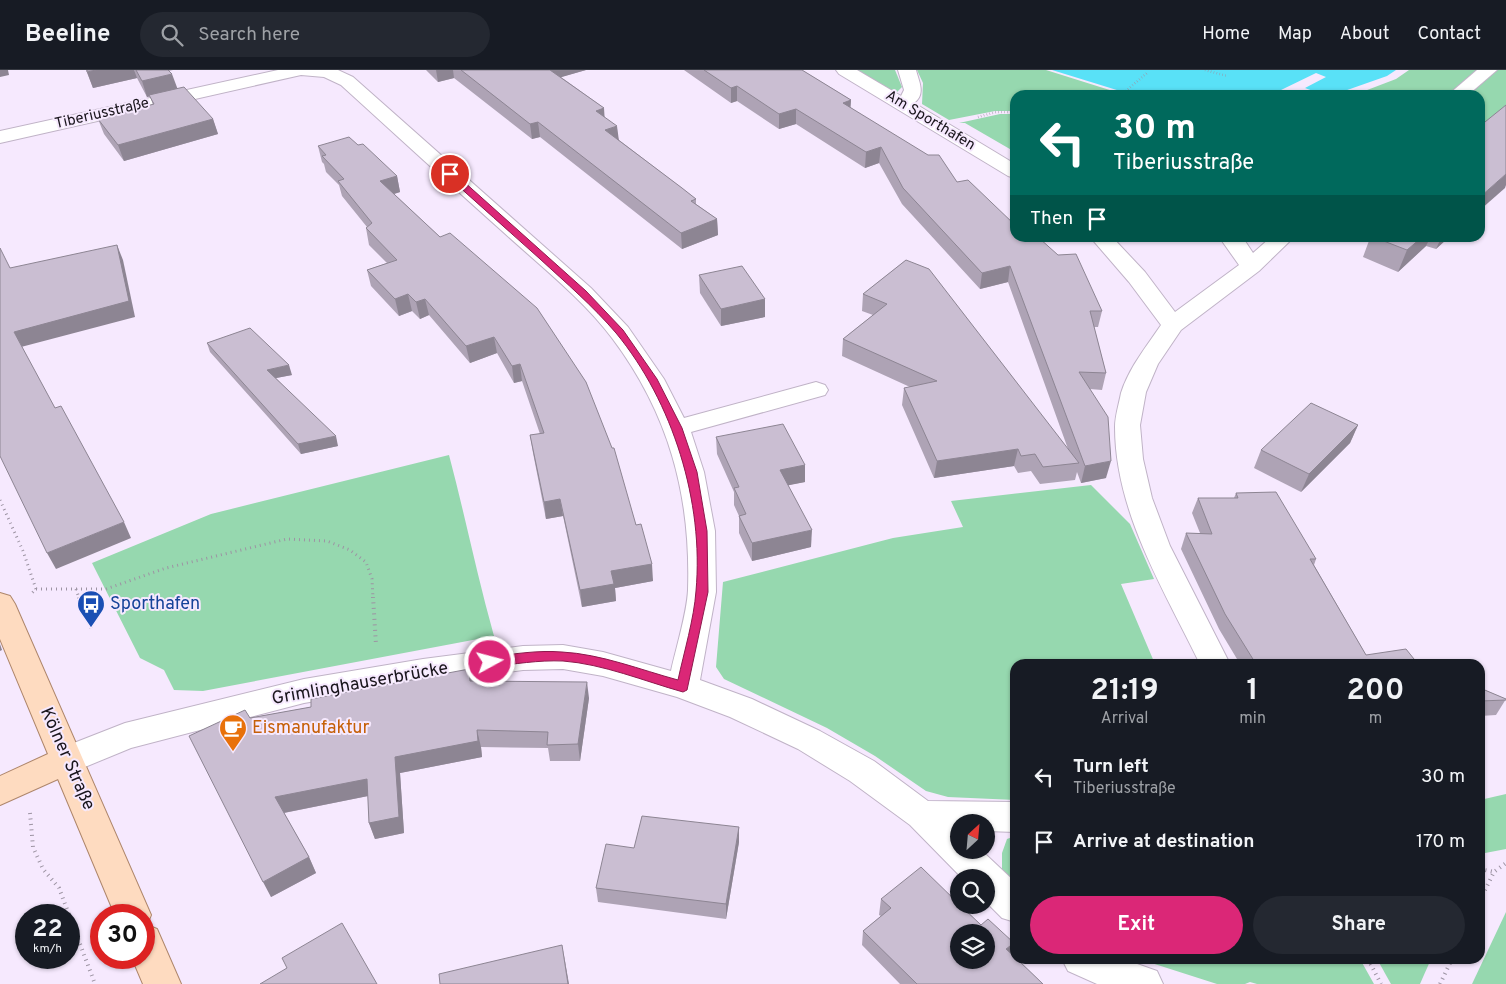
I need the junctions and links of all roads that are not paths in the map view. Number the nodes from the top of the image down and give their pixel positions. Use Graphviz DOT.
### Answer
graph roads {
  1 [pos="316,70"];
  2 [pos="845,70"];
  3 [pos="907,70"];
  4 [pos="1488,70"];
  5 [pos="1463,90"];
  6 [pos="901,104"];
  7 [pos="0,137"];
  8 [pos="1010,169"];
  9 [pos="1106,242"];
  10 [pos="1234,242"];
  11 [pos="1278,242"];
  12 [pos="1251,266"];
  13 [pos="1174,325"];
  14 [pos="816,390"];
  15 [pos="677,428"];
  16 [pos="4,612"];
  17 [pos="1212,659"];
  18 [pos="683,687"];
  19 [pos="68,760"];
  20 [pos="13,785"];
  21 [pos="922,815"];
  22 [pos="1010,817"];
  23 [pos="977,869"];
  24 [pos="995,887"];
  25 [pos="1010,901"];
  26 [pos="128,904"];
  27 [pos="1092,964"];
  28 [pos="155,967"];
  29 [pos="1133,982"];
  30 [pos="162,984"];
  1 -- 7 [label="street, Tiberiusstraße"];
  1 -- 15 [label="street, Tiberiusstraße"];
  2 -- 6 [label="street, Am Sporthafen"];
  3 -- 6 [label="street"];
  4 -- 5 [label="street"];
  6 -- 8 [label="street, Am Sporthafen"];
  9 -- 13 [label="street"];
  10 -- 12 [label="street"];
  11 -- 12 [label="street"];
  12 -- 13 [label="street"];
  13 -- 17 [label="street"];
  14 -- 15 [label="street"];
  15 -- 18 [label="street, Tiberiusstraße"];
  16 -- 19 [label="main road, Kölner Straße"];
  18 -- 19 [label="street, Grimlinghauserbrücke"];
  18 -- 21 [label="street, Grimlinghauserbrücke"];
  19 -- 20 [label="main road"];
  19 -- 26 [label="main road, Kölner Straße"];
  21 -- 22 [label="street"];
  21 -- 23 [label="street, Grimlinghauserbrücke"];
  24 -- 25 [label="street, Grimlinghauserbrücke"];
  27 -- 29 [label="street"];
  28 -- 30 [label="main road"];
}
